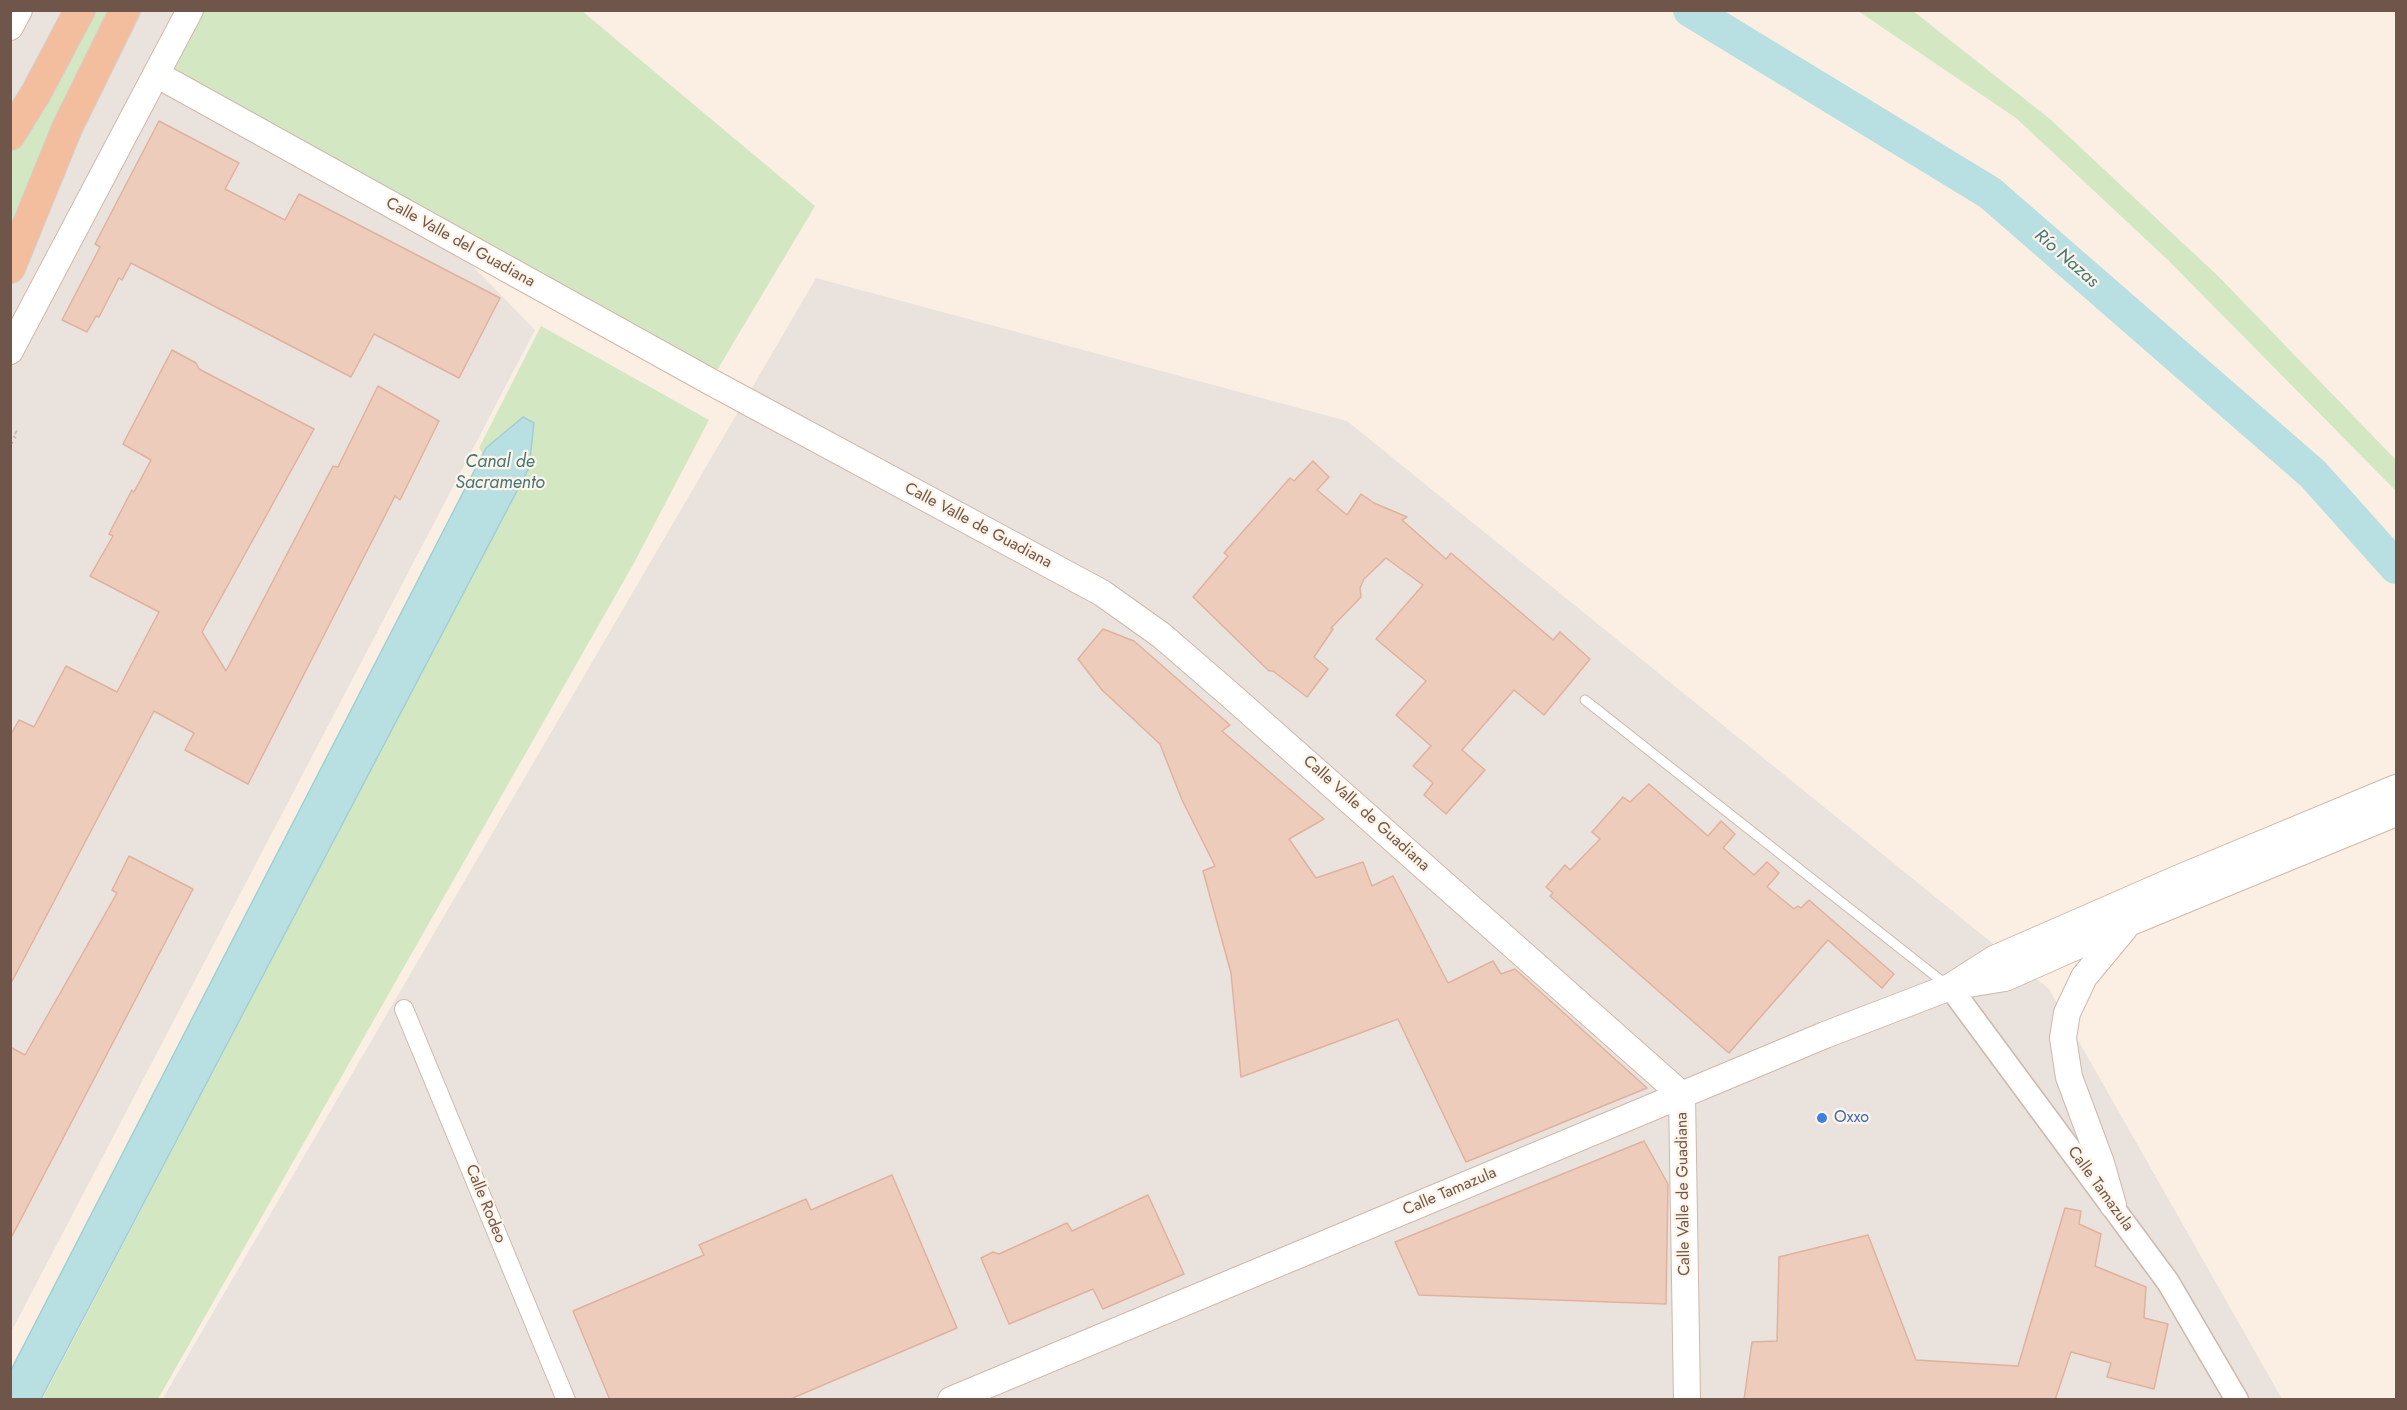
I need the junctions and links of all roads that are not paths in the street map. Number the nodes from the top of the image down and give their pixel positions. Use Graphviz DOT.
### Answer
graph roads {
  1 [pos="80,10"];
  2 [pos="125,10"];
  3 [pos="190,10"];
  4 [pos="156,74"];
  5 [pos="10,135"];
  6 [pos="10,268"];
  7 [pos="10,351"];
  8 [pos="765,412"];
  9 [pos="1585,700"];
  10 [pos="2397,788"];
  11 [pos="2397,813"];
  12 [pos="2246,863"];
  13 [pos="2131,922"];
  14 [pos="1950,987"];
  15 [pos="404,1009"];
  16 [pos="1682,1095"];
  17 [pos="2113,1205"];
  18 [pos="1003,1378"];
  19 [pos="566,1400"];
  20 [pos="951,1400"];
  21 [pos="981,1400"];
  22 [pos="1687,1400"];
  23 [pos="2238,1400"];
  1 -- 5 [label="highway"];
  2 -- 6 [label="highway"];
  3 -- 4 [label="main road"];
  4 -- 7 [label="main road"];
  4 -- 8 [label="main road, Calle Valle del Guadiana"];
  8 -- 16 [label="main road, Calle Valle de Guadiana"];
  9 -- 14 [label="lane"];
  10 -- 12 [label="main road, Calle Tamazula"];
  11 -- 12 [label="main road, Calle Tamazula"];
  12 -- 13 [label="main road, Calle Tamazula"];
  12 -- 14 [label="main road, Calle Tamazula"];
  13 -- 14 [label="main road, Calle Tamazula"];
  13 -- 17 [label="main road"];
  14 -- 16 [label="main road, Calle Tamazula"];
  14 -- 17 [label="street, Calle Tamazula"];
  15 -- 19 [label="street, Calle Rodeo"];
  16 -- 18 [label="main road, Calle Tamazula"];
  16 -- 22 [label="main road, Calle Valle de Guadiana"];
  17 -- 23 [label="street, Calle Tamazula"];
  18 -- 20 [label="main road, Calle Tamazula"];
  18 -- 21 [label="street"];
}
